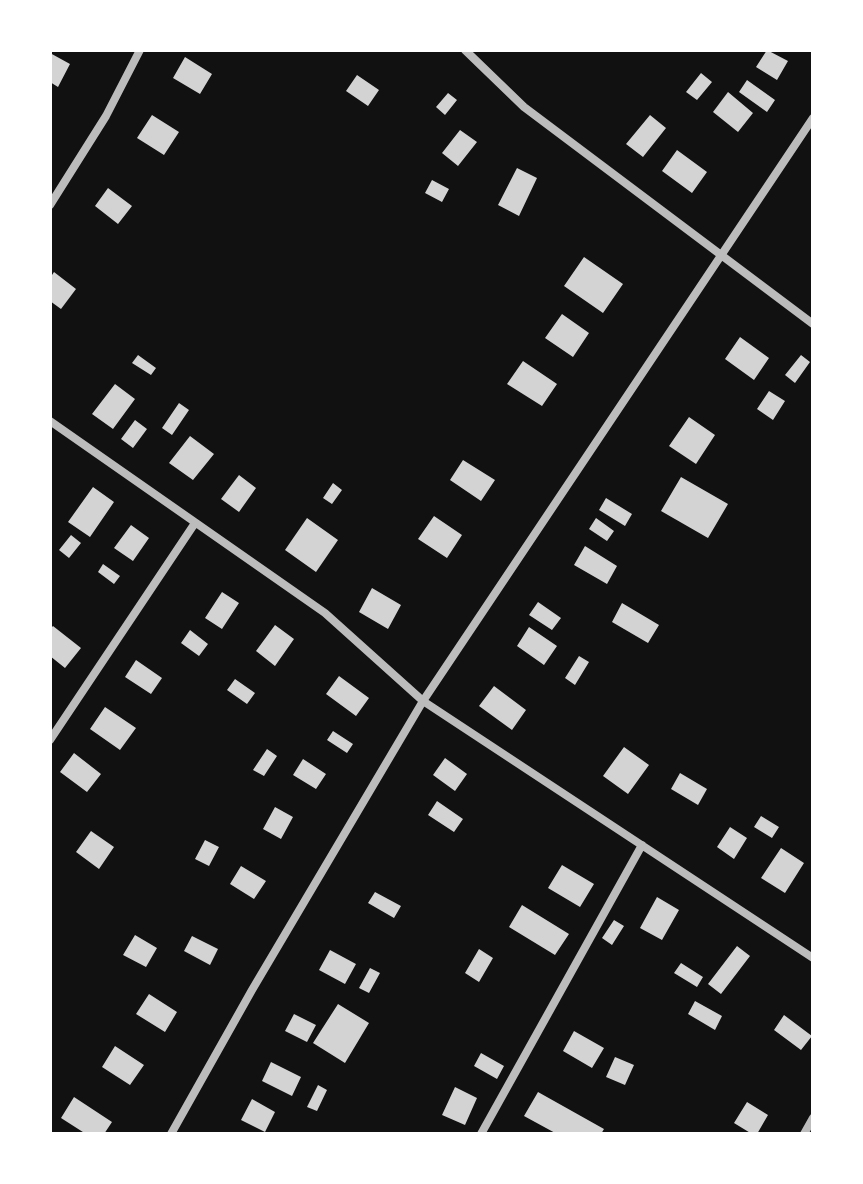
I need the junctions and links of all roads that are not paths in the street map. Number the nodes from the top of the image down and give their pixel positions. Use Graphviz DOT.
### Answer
graph roads {
  1 [pos="140,50"];
  2 [pos="465,50"];
  3 [pos="813,118"];
  4 [pos="50,205"];
  5 [pos="721,257"];
  6 [pos="813,324"];
  7 [pos="50,421"];
  8 [pos="195,523"];
  9 [pos="423,701"];
  10 [pos="50,740"];
  11 [pos="642,845"];
  12 [pos="813,958"];
  13 [pos="813,1118"];
  14 [pos="171,1134"];
  15 [pos="481,1134"];
  16 [pos="804,1134"];
  1 -- 4 [label="street"];
  2 -- 5 [label="street"];
  3 -- 5 [label="street"];
  5 -- 6 [label="street"];
  5 -- 9 [label="street"];
  7 -- 8 [label="street"];
  8 -- 9 [label="street"];
  8 -- 10 [label="street"];
  9 -- 11 [label="street"];
  9 -- 14 [label="street"];
  11 -- 12 [label="street"];
  11 -- 15 [label="street"];
  13 -- 16 [label="street"];
}
